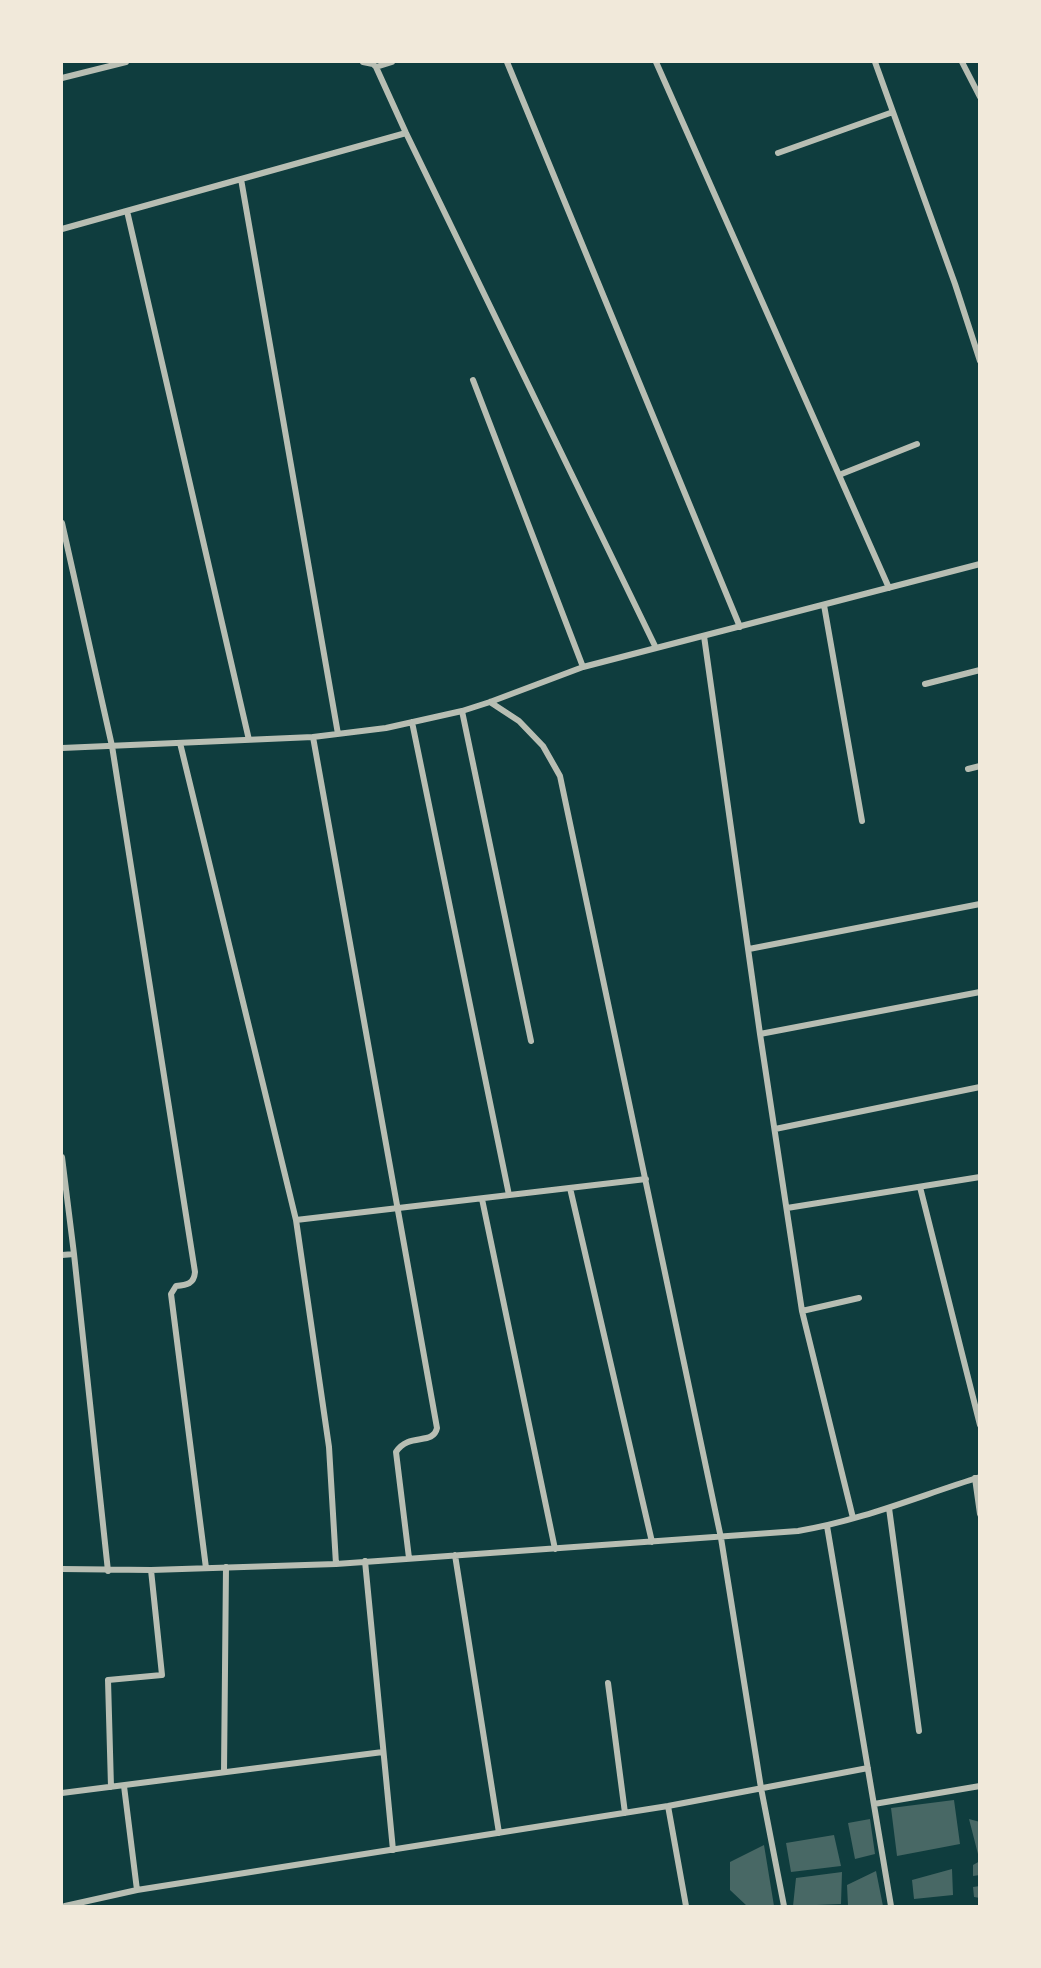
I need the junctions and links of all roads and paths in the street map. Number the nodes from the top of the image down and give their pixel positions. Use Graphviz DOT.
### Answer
graph roads {
  1 [pos="126,62"];
  2 [pos="363,62"];
  3 [pos="392,62"];
  4 [pos="507,62"];
  5 [pos="656,62"];
  6 [pos="875,62"];
  7 [pos="962,62"];
  8 [pos="376,67"];
  9 [pos="62,78"];
  10 [pos="980,97"];
  11 [pos="893,112"];
  12 [pos="406,133"];
  13 [pos="778,153"];
  14 [pos="241,179"];
  15 [pos="126,211"];
  16 [pos="62,229"];
  17 [pos="980,361"];
  18 [pos="474,380"];
  19 [pos="917,444"];
  20 [pos="839,475"];
  21 [pos="62,523"];
  22 [pos="980,564"];
  23 [pos="889,588"];
  24 [pos="824,605"];
  25 [pos="740,627"];
  26 [pos="704,636"];
  27 [pos="656,648"];
  28 [pos="583,668"];
  29 [pos="980,670"];
  30 [pos="925,684"];
  31 [pos="490,702"];
  32 [pos="462,711"];
  33 [pos="412,723"];
  34 [pos="338,734"];
  35 [pos="313,737"];
  36 [pos="249,740"];
  37 [pos="180,743"];
  38 [pos="112,746"];
  39 [pos="62,748"];
  40 [pos="980,766"];
  41 [pos="968,769"];
  42 [pos="862,821"];
  43 [pos="980,904"];
  44 [pos="748,949"];
  45 [pos="980,992"];
  46 [pos="760,1034"];
  47 [pos="531,1041"];
  48 [pos="980,1087"];
  49 [pos="775,1129"];
  50 [pos="62,1157"];
  51 [pos="980,1177"];
  52 [pos="646,1179"];
  53 [pos="920,1186"];
  54 [pos="570,1188"];
  55 [pos="509,1195"];
  56 [pos="482,1199"];
  57 [pos="398,1208"];
  58 [pos="787,1208"];
  59 [pos="296,1220"];
  60 [pos="74,1254"];
  61 [pos="62,1255"];
  62 [pos="859,1298"];
  63 [pos="802,1311"];
  64 [pos="980,1425"];
  65 [pos="977,1478"];
  66 [pos="889,1508"];
  67 [pos="980,1514"];
  68 [pos="853,1518"];
  69 [pos="827,1526"];
  70 [pos="721,1538"];
  71 [pos="652,1542"];
  72 [pos="555,1549"];
  73 [pos="455,1555"];
  74 [pos="409,1558"];
  75 [pos="364,1561"];
  76 [pos="336,1564"];
  77 [pos="206,1568"];
  78 [pos="226,1568"];
  79 [pos="62,1569"];
  80 [pos="151,1570"];
  81 [pos="108,1571"];
  82 [pos="608,1683"];
  83 [pos="919,1731"];
  84 [pos="383,1752"];
  85 [pos="867,1768"];
  86 [pos="224,1772"];
  87 [pos="124,1786"];
  88 [pos="980,1786"];
  89 [pos="111,1787"];
  90 [pos="761,1788"];
  91 [pos="62,1793"];
  92 [pos="874,1804"];
  93 [pos="668,1806"];
  94 [pos="625,1813"];
  95 [pos="499,1833"];
  96 [pos="393,1850"];
  97 [pos="137,1890"];
  98 [pos="65,1906"];
  99 [pos="686,1906"];
  100 [pos="784,1906"];
  101 [pos="891,1906"];
  1 -- 9 [label="street"];
  2 -- 8 [label="street"];
  3 -- 8 [label="street"];
  4 -- 25 [label="street"];
  5 -- 20 [label="street"];
  6 -- 11 [label="street"];
  7 -- 10 [label="street"];
  8 -- 12 [label="street"];
  11 -- 13 [label="street"];
  11 -- 17 [label="street"];
  12 -- 14 [label="street"];
  12 -- 27 [label="street"];
  14 -- 15 [label="street"];
  14 -- 34 [label="street"];
  15 -- 16 [label="street"];
  15 -- 36 [label="street"];
  18 -- 28 [label="street"];
  19 -- 20 [label="street"];
  20 -- 23 [label="street"];
  21 -- 38 [label="street"];
  22 -- 23 [label="street"];
  23 -- 24 [label="street"];
  24 -- 25 [label="street"];
  24 -- 42 [label="street"];
  25 -- 26 [label="street"];
  26 -- 27 [label="street"];
  26 -- 44 [label="street"];
  27 -- 28 [label="street"];
  28 -- 31 [label="street"];
  29 -- 30 [label="street"];
  31 -- 32 [label="street"];
  31 -- 52 [label="street"];
  32 -- 33 [label="street"];
  32 -- 47 [label="street"];
  33 -- 34 [label="street"];
  33 -- 55 [label="street"];
  34 -- 35 [label="street"];
  35 -- 36 [label="street"];
  35 -- 57 [label="street"];
  36 -- 37 [label="street"];
  37 -- 38 [label="street"];
  37 -- 59 [label="street"];
  38 -- 39 [label="street"];
  38 -- 77 [label="street"];
  40 -- 41 [label="street"];
  43 -- 44 [label="street"];
  44 -- 46 [label="street"];
  45 -- 46 [label="street"];
  46 -- 49 [label="street"];
  48 -- 49 [label="street"];
  49 -- 58 [label="street"];
  50 -- 60 [label="street"];
  51 -- 53 [label="street"];
  52 -- 54 [label="street"];
  52 -- 70 [label="street"];
  53 -- 58 [label="street"];
  53 -- 64 [label="street"];
  54 -- 55 [label="street"];
  54 -- 71 [label="street"];
  55 -- 56 [label="street"];
  56 -- 57 [label="street"];
  56 -- 72 [label="street"];
  57 -- 59 [label="street"];
  57 -- 74 [label="street"];
  58 -- 63 [label="street"];
  59 -- 76 [label="street"];
  60 -- 61 [label="street"];
  60 -- 81 [label="street"];
  62 -- 63 [label="street"];
  63 -- 68 [label="street"];
  65 -- 66 [label="street"];
  65 -- 67 [label="street"];
  66 -- 68 [label="street"];
  66 -- 83 [label="street"];
  68 -- 69 [label="street"];
  69 -- 70 [label="street"];
  69 -- 85 [label="street"];
  70 -- 71 [label="street"];
  70 -- 90 [label="street"];
  71 -- 72 [label="street"];
  72 -- 73 [label="street"];
  73 -- 74 [label="street"];
  73 -- 95 [label="street"];
  74 -- 75 [label="street"];
  75 -- 76 [label="street"];
  75 -- 84 [label="street"];
  76 -- 78 [label="street"];
  77 -- 78 [label="street"];
  77 -- 80 [label="street"];
  78 -- 86 [label="street"];
  79 -- 81 [label="street"];
  80 -- 81 [label="street"];
  80 -- 89 [label="street"];
  82 -- 94 [label="street"];
  84 -- 86 [label="street"];
  84 -- 96 [label="street"];
  85 -- 90 [label="street"];
  85 -- 92 [label="street"];
  86 -- 87 [label="street"];
  87 -- 89 [label="street"];
  87 -- 97 [label="street"];
  88 -- 92 [label="street"];
  89 -- 91 [label="street"];
  90 -- 93 [label="street"];
  90 -- 100 [label="street"];
  92 -- 101 [label="street"];
  93 -- 94 [label="street"];
  93 -- 99 [label="street"];
  94 -- 95 [label="street"];
  95 -- 96 [label="street"];
  96 -- 97 [label="street"];
  97 -- 98 [label="street"];
}
